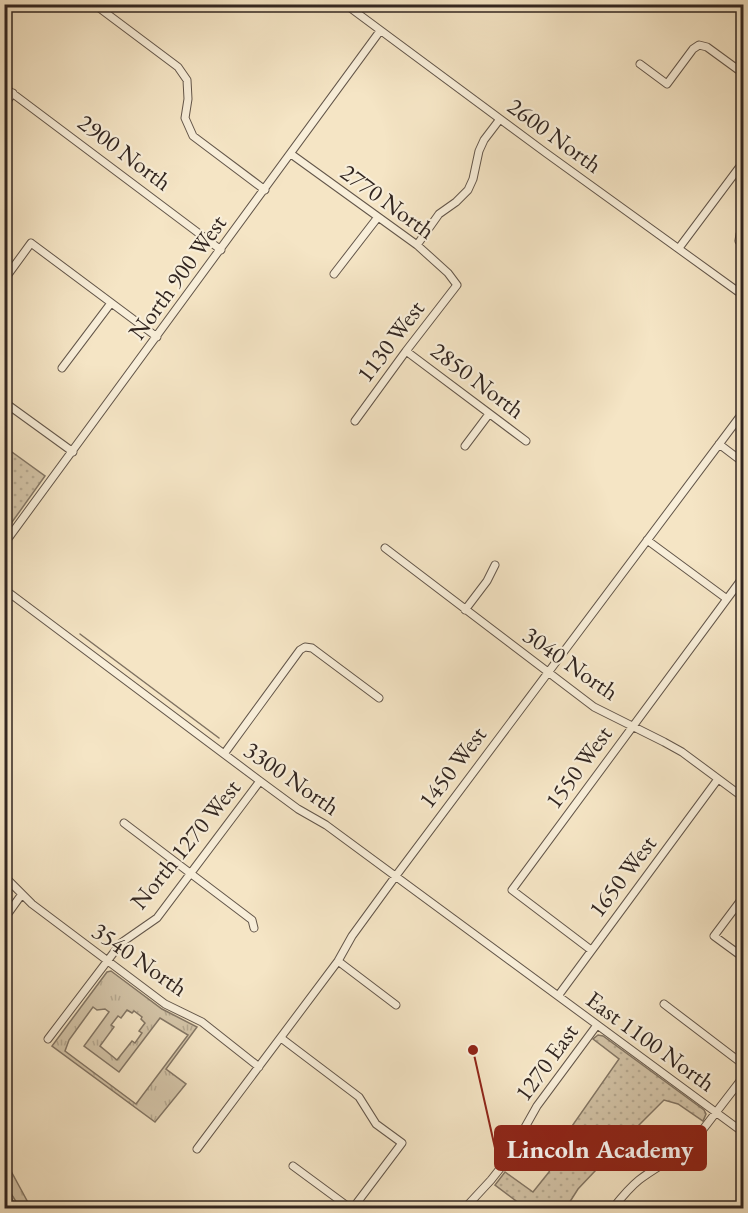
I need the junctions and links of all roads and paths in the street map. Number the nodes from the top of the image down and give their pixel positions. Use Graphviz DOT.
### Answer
graph roads {
  1 [pos="94,4"];
  2 [pos="345,4"];
  3 [pos="380,31"];
  4 [pos="640,64"];
  5 [pos="744,74"];
  6 [pos="4,87"];
  7 [pos="13,93"];
  8 [pos="4,105"];
  9 [pos="500,119"];
  10 [pos="291,154"];
  11 [pos="744,161"];
  12 [pos="265,190"];
  13 [pos="378,218"];
  14 [pos="744,231"];
  15 [pos="417,245"];
  16 [pos="744,247"];
  17 [pos="679,248"];
  18 [pos="221,250"];
  19 [pos="334,274"];
  20 [pos="4,280"];
  21 [pos="457,285"];
  22 [pos="744,296"];
  23 [pos="111,303"];
  24 [pos="157,337"];
  25 [pos="406,351"];
  26 [pos="62,368"];
  27 [pos="4,402"];
  28 [pos="744,411"];
  29 [pos="489,414"];
  30 [pos="355,421"];
  31 [pos="526,441"];
  32 [pos="719,444"];
  33 [pos="465,446"];
  34 [pos="73,452"];
  35 [pos="744,463"];
  36 [pos="647,540"];
  37 [pos="4,544"];
  38 [pos="385,548"];
  39 [pos="495,565"];
  40 [pos="741,580"];
  41 [pos="4,589"];
  42 [pos="727,599"];
  43 [pos="465,610"];
  44 [pos="547,672"];
  45 [pos="379,698"];
  46 [pos="632,726"];
  47 [pos="224,754"];
  48 [pos="718,779"];
  49 [pos="260,781"];
  50 [pos="744,798"];
  51 [pos="124,823"];
  52 [pos="191,874"];
  53 [pos="4,876"];
  54 [pos="395,877"];
  55 [pos="22,894"];
  56 [pos="744,896"];
  57 [pos="4,919"];
  58 [pos="254,928"];
  59 [pos="591,950"];
  60 [pos="744,958"];
  61 [pos="108,960"];
  62 [pos="338,961"];
  63 [pos="561,999"];
  64 [pos="664,1004"];
  65 [pos="396,1005"];
  66 [pos="597,1025"];
  67 [pos="280,1038"];
  68 [pos="48,1039"];
  69 [pos="744,1065"];
  70 [pos="259,1067"];
  71 [pos="744,1076"];
  72 [pos="716,1112"];
  73 [pos="744,1133"];
  74 [pos="197,1149"];
  75 [pos="293,1166"];
  76 [pos="351,1209"];
  77 [pos="465,1209"];
  78 [pos="613,1209"];
  1 -- 12 [label="street"];
  2 -- 3 [label="street, 2600 North"];
  3 -- 9 [label="street, 2600 North"];
  3 -- 10 [label="street, North 900 West"];
  4 -- 5 [label="street"];
  6 -- 7 [label="street, 2900 North"];
  7 -- 8 [label="street"];
  7 -- 18 [label="street, 2900 North"];
  9 -- 15 [label="street"];
  9 -- 17 [label="street, 2600 North"];
  10 -- 12 [label="street, North 900 West"];
  10 -- 13 [label="street, 2770 North"];
  11 -- 17 [label="street"];
  12 -- 18 [label="street, North 900 West"];
  13 -- 15 [label="street, 2770 North"];
  13 -- 19 [label="street"];
  14 -- 16 [label="street"];
  15 -- 21 [label="street, 2770 North"];
  17 -- 22 [label="street, 2600 North"];
  18 -- 24 [label="street, North 900 West"];
  20 -- 23 [label="street"];
  21 -- 25 [label="street, 1130 West"];
  23 -- 24 [label="street"];
  23 -- 26 [label="street"];
  24 -- 34 [label="street, North 900 West"];
  25 -- 29 [label="street, 2850 North"];
  25 -- 30 [label="street, 1130 West"];
  27 -- 34 [label="street"];
  28 -- 32 [label="street, 1450 West"];
  29 -- 31 [label="street, 2850 North"];
  29 -- 33 [label="street"];
  32 -- 35 [label="street"];
  32 -- 36 [label="street, 1450 West"];
  34 -- 37 [label="street, North 900 West"];
  36 -- 42 [label="street"];
  36 -- 44 [label="street, 1450 West"];
  38 -- 43 [label="street, 3040 North"];
  39 -- 43 [label="street"];
  40 -- 42 [label="street, 1550 West"];
  41 -- 47 [label="street, 3300 North"];
  42 -- 46 [label="street, 1550 West"];
  43 -- 44 [label="street, 3040 North"];
  44 -- 46 [label="street, 3040 North"];
  44 -- 54 [label="street, 1450 West"];
  45 -- 47 [label="street"];
  46 -- 48 [label="street, 3040 North"];
  46 -- 59 [label="street, 1550 West"];
  47 -- 49 [label="street, 3300 North"];
  48 -- 50 [label="street, 3040 North"];
  48 -- 59 [label="street, 1650 West"];
  49 -- 52 [label="street, North 1270 West"];
  49 -- 54 [label="street, 3300 North"];
  51 -- 52 [label="street"];
  52 -- 58 [label="street"];
  52 -- 61 [label="street, North 1270 West"];
  53 -- 55 [label="street, 3540 North"];
  54 -- 62 [label="street, 1450 West"];
  54 -- 63 [label="street, 3300 North"];
  55 -- 57 [label="street"];
  55 -- 61 [label="street, 3540 North"];
  56 -- 60 [label="street"];
  59 -- 63 [label="street, 1650 West"];
  61 -- 68 [label="street, North 1270 West"];
  61 -- 70 [label="street, 3540 North"];
  62 -- 65 [label="street"];
  62 -- 67 [label="street, 1450 West"];
  63 -- 66 [label="street, East 1100 North"];
  64 -- 69 [label="street"];
  66 -- 72 [label="street, East 1100 North"];
  66 -- 77 [label="street, 1270 East"];
  67 -- 70 [label="street, 1450 West"];
  67 -- 76 [label="street"];
  70 -- 74 [label="street, 1450 West"];
  71 -- 72 [label="street"];
  72 -- 73 [label="street, East 1100 North"];
  72 -- 78 [label="street"];
  75 -- 76 [label="street"];
}
